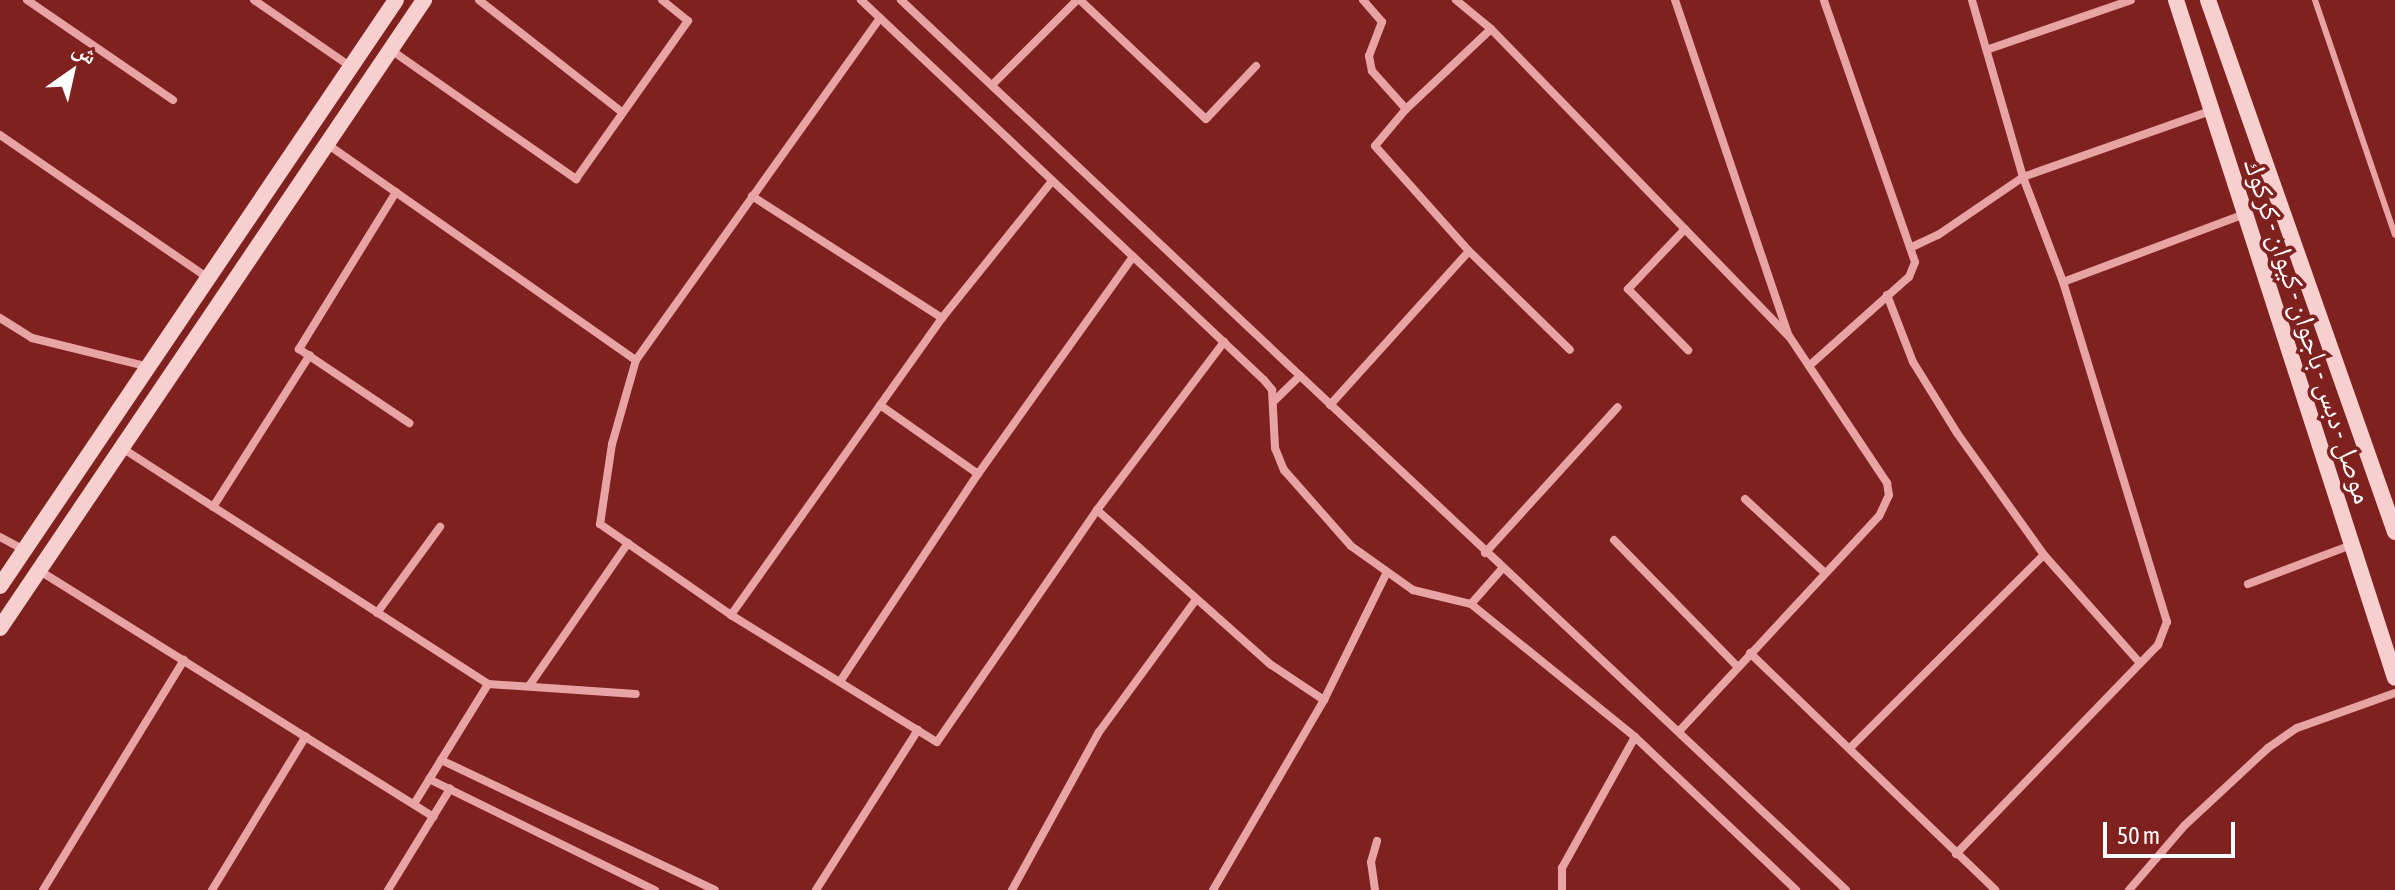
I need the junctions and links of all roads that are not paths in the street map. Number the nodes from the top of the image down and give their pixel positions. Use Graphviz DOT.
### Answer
graph roads {
  1 [pos="27,0"];
  2 [pos="254,0"];
  3 [pos="396,0"];
  4 [pos="424,0"];
  5 [pos="479,0"];
  6 [pos="662,0"];
  7 [pos="861,0"];
  8 [pos="901,0"];
  9 [pos="1079,0"];
  10 [pos="1363,0"];
  11 [pos="1675,0"];
  12 [pos="1824,0"];
  13 [pos="1972,0"];
  14 [pos="2131,0"];
  15 [pos="2176,0"];
  16 [pos="2208,0"];
  17 [pos="2315,0"];
  18 [pos="1461,2"];
  19 [pos="880,18"];
  20 [pos="1491,29"];
  21 [pos="391,49"];
  22 [pos="1989,49"];
  23 [pos="1256,66"];
  24 [pos="351,67"];
  25 [pos="992,85"];
  26 [pos="173,100"];
  27 [pos="1406,109"];
  28 [pos="622,112"];
  29 [pos="2208,112"];
  30 [pos="0,135"];
  31 [pos="327,144"];
  32 [pos="2023,177"];
  33 [pos="1052,181"];
  34 [pos="396,192"];
  35 [pos="752,196"];
  36 [pos="2246,213"];
  37 [pos="1685,229"];
  38 [pos="2395,235"];
  39 [pos="1912,247"];
  40 [pos="1469,251"];
  41 [pos="1133,257"];
  42 [pos="209,278"];
  43 [pos="2063,282"];
  44 [pos="1887,295"];
  45 [pos="0,318"];
  46 [pos="942,318"];
  47 [pos="1789,336"];
  48 [pos="1224,342"];
  49 [pos="1570,350"];
  50 [pos="1688,350"];
  51 [pos="310,355"];
  52 [pos="636,360"];
  53 [pos="145,366"];
  54 [pos="1809,366"];
  55 [pos="1300,376"];
  56 [pos="1274,401"];
  57 [pos="880,405"];
  58 [pos="1330,405"];
  59 [pos="1618,407"];
  60 [pos="409,423"];
  61 [pos="122,448"];
  62 [pos="978,474"];
  63 [pos="1745,499"];
  64 [pos="213,507"];
  65 [pos="1097,510"];
  66 [pos="440,527"];
  67 [pos="2395,532"];
  68 [pos="0,537"];
  69 [pos="1614,540"];
  70 [pos="628,543"];
  71 [pos="2351,545"];
  72 [pos="24,550"];
  73 [pos="1485,553"];
  74 [pos="2044,555"];
  75 [pos="1501,570"];
  76 [pos="40,571"];
  77 [pos="1825,573"];
  78 [pos="1386,574"];
  79 [pos="2248,584"];
  80 [pos="0,586"];
  81 [pos="1195,601"];
  82 [pos="1471,604"];
  83 [pos="377,613"];
  84 [pos="731,615"];
  85 [pos="0,628"];
  86 [pos="1750,653"];
  87 [pos="184,660"];
  88 [pos="2140,663"];
  89 [pos="1738,667"];
  90 [pos="2395,678"];
  91 [pos="841,680"];
  92 [pos="488,684"];
  93 [pos="529,686"];
  94 [pos="2395,693"];
  95 [pos="636,694"];
  96 [pos="1324,700"];
  97 [pos="918,730"];
  98 [pos="1680,730"];
  99 [pos="306,736"];
  100 [pos="1635,737"];
  101 [pos="1851,747"];
  102 [pos="441,760"];
  103 [pos="429,779"];
  104 [pos="450,789"];
  105 [pos="414,804"];
  106 [pos="434,817"];
  107 [pos="1377,841"];
  108 [pos="1956,854"];
  109 [pos="43,890"];
  110 [pos="212,890"];
  111 [pos="388,890"];
  112 [pos="655,890"];
  113 [pos="715,890"];
  114 [pos="816,890"];
  115 [pos="1012,890"];
  116 [pos="1213,890"];
  117 [pos="1375,890"];
  118 [pos="1562,890"];
  119 [pos="1796,890"];
  120 [pos="1846,890"];
  121 [pos="1995,890"];
  122 [pos="2129,890"];
  1 -- 26 [label="street"];
  2 -- 24 [label="street"];
  3 -- 24 [label="street"];
  4 -- 21 [label="street"];
  5 -- 28 [label="street"];
  6 -- 28 [label="street"];
  7 -- 19 [label="street"];
  8 -- 25 [label="street"];
  9 -- 23 [label="street"];
  9 -- 25 [label="street"];
  10 -- 27 [label="street"];
  11 -- 47 [label="street"];
  12 -- 39 [label="street"];
  13 -- 22 [label="street"];
  14 -- 22 [label="street"];
  15 -- 29 [label="street, موصل - دبس - باجوان - كيوان - كركوك"];
  16 -- 67 [label="street"];
  17 -- 38 [label="lane"];
  18 -- 20 [label="street"];
  19 -- 33 [label="street"];
  19 -- 35 [label="street"];
  20 -- 27 [label="street"];
  20 -- 37 [label="street"];
  21 -- 28 [label="street"];
  21 -- 31 [label="street"];
  22 -- 32 [label="street"];
  24 -- 42 [label="street"];
  25 -- 55 [label="street"];
  27 -- 40 [label="street"];
  29 -- 32 [label="street"];
  29 -- 36 [label="street, موصل - دبس - باجوان - كيوان - كركوك"];
  30 -- 42 [label="street"];
  31 -- 34 [label="street"];
  31 -- 61 [label="street"];
  32 -- 39 [label="street"];
  32 -- 43 [label="street"];
  33 -- 41 [label="street"];
  33 -- 46 [label="street"];
  34 -- 51 [label="street"];
  34 -- 52 [label="street"];
  35 -- 46 [label="street"];
  35 -- 52 [label="street"];
  36 -- 43 [label="street"];
  36 -- 71 [label="street, موصل - دبس - باجوان - كيوان - كركوك"];
  37 -- 47 [label="street"];
  37 -- 50 [label="street"];
  39 -- 44 [label="street"];
  40 -- 49 [label="street"];
  40 -- 58 [label="street"];
  41 -- 48 [label="street"];
  41 -- 62 [label="street"];
  42 -- 53 [label="street"];
  43 -- 88 [label="street"];
  44 -- 54 [label="street"];
  44 -- 74 [label="street"];
  45 -- 53 [label="street"];
  46 -- 57 [label="street"];
  47 -- 54 [label="street"];
  48 -- 56 [label="street"];
  48 -- 65 [label="street"];
  51 -- 60 [label="street"];
  51 -- 64 [label="street"];
  52 -- 70 [label="street"];
  53 -- 72 [label="street"];
  54 -- 77 [label="street"];
  55 -- 56 [label="street"];
  55 -- 58 [label="street"];
  56 -- 78 [label="street"];
  57 -- 62 [label="street"];
  57 -- 84 [label="street"];
  58 -- 73 [label="street"];
  59 -- 73 [label="street"];
  61 -- 64 [label="street"];
  61 -- 76 [label="street"];
  62 -- 91 [label="street"];
  63 -- 77 [label="street"];
  64 -- 83 [label="street"];
  65 -- 81 [label="street"];
  65 -- 97 [label="street"];
  66 -- 83 [label="street"];
  68 -- 72 [label="street"];
  69 -- 89 [label="street"];
  70 -- 84 [label="street"];
  70 -- 93 [label="street"];
  71 -- 79 [label="street"];
  71 -- 90 [label="street, موصل - دبس - باجوان - كيوان - كركوك"];
  72 -- 80 [label="street"];
  73 -- 75 [label="street"];
  74 -- 88 [label="street"];
  74 -- 101 [label="street"];
  75 -- 82 [label="street"];
  75 -- 98 [label="street"];
  76 -- 85 [label="street"];
  76 -- 87 [label="street"];
  77 -- 86 [label="street"];
  78 -- 82 [label="street"];
  78 -- 96 [label="street"];
  81 -- 96 [label="street"];
  81 -- 115 [label="street"];
  82 -- 100 [label="street"];
  83 -- 92 [label="street"];
  84 -- 91 [label="street"];
  86 -- 89 [label="street"];
  86 -- 101 [label="street"];
  87 -- 99 [label="street"];
  87 -- 109 [label="street"];
  88 -- 108 [label="street"];
  89 -- 98 [label="street"];
  91 -- 97 [label="street"];
  92 -- 93 [label="street"];
  92 -- 102 [label="street"];
  93 -- 95 [label="street"];
  94 -- 122 [label="street"];
  96 -- 116 [label="street"];
  97 -- 114 [label="street"];
  98 -- 120 [label="street"];
  99 -- 105 [label="street"];
  99 -- 110 [label="street"];
  100 -- 118 [label="street"];
  100 -- 119 [label="street"];
  101 -- 108 [label="street"];
  102 -- 103 [label="street"];
  102 -- 113 [label="street"];
  103 -- 104 [label="street"];
  103 -- 105 [label="street"];
  104 -- 106 [label="street"];
  104 -- 112 [label="street"];
  105 -- 106 [label="street"];
  106 -- 111 [label="street"];
  107 -- 117 [label="street"];
  108 -- 121 [label="street"];
}
